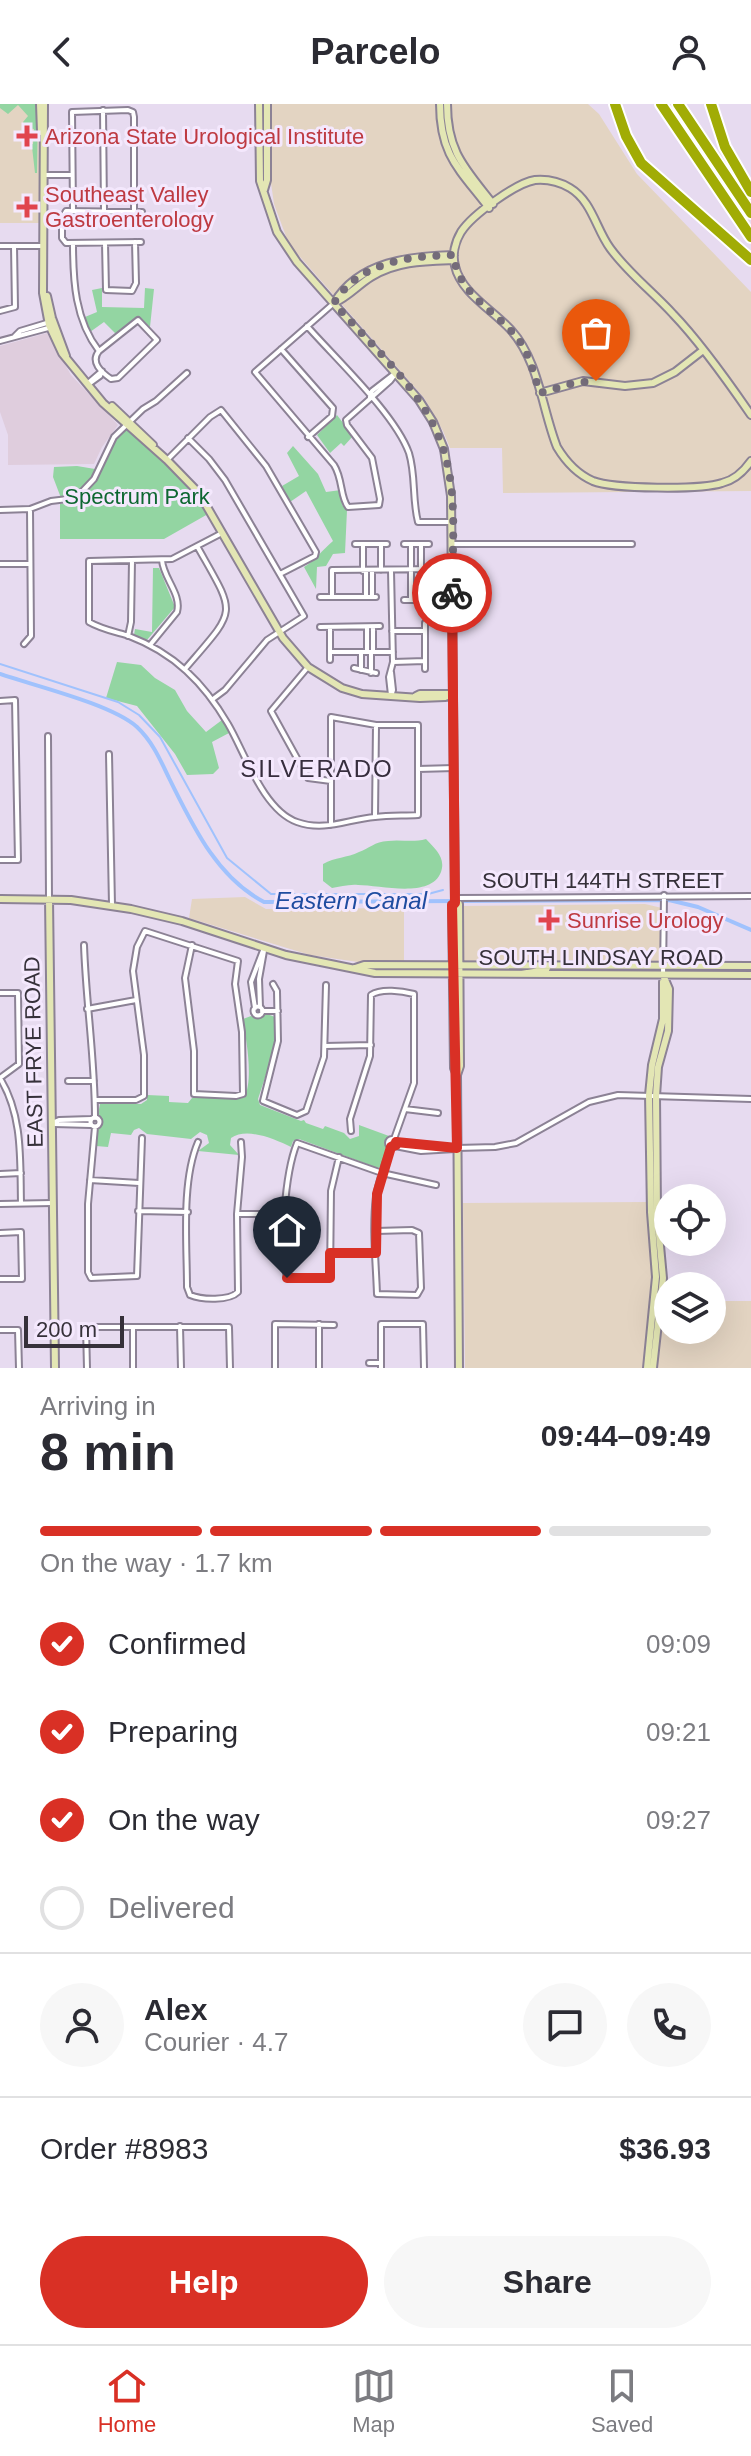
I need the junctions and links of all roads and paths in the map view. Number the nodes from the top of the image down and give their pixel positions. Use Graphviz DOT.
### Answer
graph roads {
  1 [pos="42,104"];
  2 [pos="259,104"];
  3 [pos="267,104"];
  4 [pos="440,104"];
  5 [pos="447,104"];
  6 [pos="615,104"];
  7 [pos="661,104"];
  8 [pos="678,104"];
  9 [pos="711,104"];
  10 [pos="103,110"];
  11 [pos="457,161"];
  12 [pos="43,175"];
  13 [pos="72,175"];
  14 [pos="264,190"];
  15 [pos="751,192"];
  16 [pos="491,206"];
  17 [pos="73,211"];
  18 [pos="104,211"];
  19 [pos="134,211"];
  20 [pos="142,212"];
  21 [pos="751,213"];
  22 [pos="195,220"];
  23 [pos="195,229"];
  24 [pos="751,237"];
  25 [pos="73,243"];
  26 [pos="105,243"];
  27 [pos="0,246"];
  28 [pos="14,246"];
  29 [pos="43,246"];
  30 [pos="454,258"];
  31 [pos="751,260"];
  32 [pos="334,303"];
  33 [pos="0,311"];
  34 [pos="52,324"];
  35 [pos="307,326"];
  36 [pos="0,341"];
  37 [pos="281,349"];
  38 [pos="99,351"];
  39 [pos="702,351"];
  40 [pos="102,371"];
  41 [pos="187,373"];
  42 [pos="396,373"];
  43 [pos="87,385"];
  44 [pos="540,393"];
  45 [pos="370,397"];
  46 [pos="751,415"];
  47 [pos="127,423"];
  48 [pos="308,437"];
  49 [pos="188,438"];
  50 [pos="167,460"];
  51 [pos="751,461"];
  52 [pos="30,509"];
  53 [pos="0,510"];
  54 [pos="451,522"];
  55 [pos="222,533"];
  56 [pos="355,544"];
  57 [pos="363,544"];
  58 [pos="421,544"];
  59 [pos="429,544"];
  60 [pos="452,544"];
  61 [pos="632,544"];
  62 [pos="197,546"];
  63 [pos="162,560"];
  64 [pos="132,561"];
  65 [pos="0,564"];
  66 [pos="30,564"];
  67 [pos="367,571"];
  68 [pos="381,571"];
  69 [pos="391,571"];
  70 [pos="411,571"];
  71 [pos="423,571"];
  72 [pos="448,571"];
  73 [pos="280,575"];
  74 [pos="320,597"];
  75 [pos="332,597"];
  76 [pos="404,600"];
  77 [pos="411,600"];
  78 [pos="421,600"];
  79 [pos="428,600"];
  80 [pos="425,623"];
  81 [pos="380,626"];
  82 [pos="320,627"];
  83 [pos="370,627"];
  84 [pos="330,628"];
  85 [pos="280,631"];
  86 [pos="392,631"];
  87 [pos="425,631"];
  88 [pos="128,636"];
  89 [pos="24,644"];
  90 [pos="150,645"];
  91 [pos="330,652"];
  92 [pos="368,652"];
  93 [pos="393,652"];
  94 [pos="330,660"];
  95 [pos="425,661"];
  96 [pos="393,662"];
  97 [pos="308,667"];
  98 [pos="354,668"];
  99 [pos="185,669"];
  100 [pos="425,669"];
  101 [pos="361,671"];
  102 [pos="453,694"];
  103 [pos="391,696"];
  104 [pos="213,699"];
  105 [pos="0,701"];
  106 [pos="376,725"];
  107 [pos="48,736"];
  108 [pos="109,754"];
  109 [pos="454,768"];
  110 [pos="418,769"];
  111 [pos="331,781"];
  112 [pos="375,817"];
  113 [pos="331,825"];
  114 [pos="0,860"];
  115 [pos="664,896"];
  116 [pos="751,896"];
  117 [pos="0,899"];
  118 [pos="49,899"];
  119 [pos="455,900"];
  120 [pos="112,905"];
  121 [pos="84,945"];
  122 [pos="192,945"];
  123 [pos="264,948"];
  124 [pos="548,966"];
  125 [pos="751,966"];
  126 [pos="456,971"];
  127 [pos="663,971"];
  128 [pos="519,975"];
  129 [pos="751,975"];
  130 [pos="273,984"];
  131 [pos="326,985"];
  132 [pos="0,993"];
  133 [pos="137,999"];
  134 [pos="87,1009"];
  135 [pos="257,1010"];
  136 [pos="278,1011"];
  137 [pos="240,1013"];
  138 [pos="371,1045"];
  139 [pos="325,1046"];
  140 [pos="0,1078"];
  141 [pos="68,1081"];
  142 [pos="94,1081"];
  143 [pos="652,1096"];
  144 [pos="751,1099"];
  145 [pos="95,1100"];
  146 [pos="405,1109"];
  147 [pos="438,1113"];
  148 [pos="93,1122"];
  149 [pos="52,1123"];
  150 [pos="351,1131"];
  151 [pos="142,1138"];
  152 [pos="198,1142"];
  153 [pos="241,1142"];
  154 [pos="394,1143"];
  155 [pos="457,1148"];
  156 [pos="339,1157"];
  157 [pos="21,1173"];
  158 [pos="382,1173"];
  159 [pos="0,1174"];
  160 [pos="89,1180"];
  161 [pos="139,1183"];
  162 [pos="436,1185"];
  163 [pos="21,1203"];
  164 [pos="52,1203"];
  165 [pos="0,1204"];
  166 [pos="138,1211"];
  167 [pos="188,1212"];
  168 [pos="237,1214"];
  169 [pos="285,1214"];
  170 [pos="376,1231"];
  171 [pos="0,1233"];
  172 [pos="330,1253"];
  173 [pos="376,1253"];
  174 [pos="0,1279"];
  175 [pos="319,1324"];
  176 [pos="334,1325"];
  177 [pos="180,1326"];
  178 [pos="133,1327"];
  179 [pos="0,1330"];
  180 [pos="369,1363"];
  181 [pos="381,1365"];
  182 [pos="19,1368"];
  183 [pos="55,1368"];
  184 [pos="87,1368"];
  185 [pos="133,1368"];
  186 [pos="181,1368"];
  187 [pos="230,1368"];
  188 [pos="275,1368"];
  189 [pos="319,1368"];
  190 [pos="424,1368"];
  191 [pos="459,1368"];
  192 [pos="647,1368"];
  193 [pos="653,1368"];
  1 -- 12 [label="street"];
  2 -- 14 [label="street"];
  3 -- 14 [label="street"];
  4 -- 11 [label="street"];
  5 -- 11 [label="street"];
  6 -- 31 [label="highway"];
  7 -- 24 [label="highway"];
  8 -- 21 [label="highway"];
  9 -- 15 [label="highway"];
  10 -- 13 [label="street"];
  10 -- 18 [label="street"];
  10 -- 19 [label="street"];
  11 -- 16 [label="street"];
  12 -- 13 [label="street"];
  12 -- 29 [label="street"];
  13 -- 17 [label="street"];
  14 -- 32 [label="street"];
  16 -- 30 [label="street"];
  16 -- 39 [label="street"];
  17 -- 18 [label="street"];
  17 -- 25 [label="street"];
  18 -- 19 [label="street"];
  19 -- 20 [label="street"];
  22 -- 23 [label="street"];
  25 -- 26 [label="street"];
  25 -- 38 [label="street"];
  26 -- 26 [label="street"];
  27 -- 28 [label="street"];
  28 -- 29 [label="street"];
  28 -- 33 [label="street"];
  29 -- 34 [label="street"];
  30 -- 32 [label="street"];
  30 -- 44 [label="street"];
  32 -- 35 [label="street"];
  32 -- 42 [label="street"];
  34 -- 36 [label="street"];
  34 -- 43 [label="street"];
  35 -- 37 [label="street"];
  35 -- 45 [label="street"];
  37 -- 48 [label="street"];
  37 -- 48 [label="street"];
  38 -- 40 [label="street"];
  38 -- 40 [label="street"];
  39 -- 44 [label="street"];
  39 -- 46 [label="street"];
  40 -- 43 [label="street"];
  41 -- 47 [label="street"];
  42 -- 45 [label="street"];
  42 -- 54 [label="street"];
  43 -- 47 [label="street"];
  44 -- 51 [label="street"];
  45 -- 48 [label="street"];
  45 -- 54 [label="street"];
  47 -- 50 [label="street"];
  47 -- 52 [label="street"];
  49 -- 50 [label="street"];
  49 -- 73 [label="street"];
  49 -- 73 [label="street"];
  50 -- 55 [label="street"];
  52 -- 53 [label="street"];
  52 -- 66 [label="street"];
  54 -- 60 [label="street"];
  55 -- 62 [label="street"];
  55 -- 85 [label="street"];
  56 -- 57 [label="street"];
  57 -- 67 [label="street"];
  57 -- 68 [label="street"];
  58 -- 59 [label="street"];
  58 -- 70 [label="street"];
  58 -- 71 [label="street"];
  60 -- 61 [label="street"];
  60 -- 72 [label="street"];
  62 -- 63 [label="street"];
  62 -- 99 [label="street"];
  63 -- 64 [label="street"];
  63 -- 90 [label="street"];
  64 -- 88 [label="street"];
  64 -- 88 [label="street"];
  65 -- 66 [label="street"];
  66 -- 89 [label="street"];
  67 -- 68 [label="street"];
  67 -- 75 [label="street"];
  67 -- 75 [label="street"];
  68 -- 69 [label="street"];
  69 -- 70 [label="street"];
  69 -- 86 [label="street"];
  70 -- 71 [label="street"];
  70 -- 77 [label="street"];
  71 -- 72 [label="street"];
  71 -- 78 [label="street"];
  72 -- 102 [label="street"];
  73 -- 85 [label="street"];
  74 -- 75 [label="street"];
  76 -- 77 [label="street"];
  77 -- 78 [label="street"];
  78 -- 79 [label="street"];
  80 -- 87 [label="street"];
  81 -- 83 [label="street"];
  82 -- 84 [label="street"];
  83 -- 84 [label="street"];
  83 -- 92 [label="street"];
  84 -- 91 [label="street"];
  85 -- 97 [label="street"];
  85 -- 104 [label="street"];
  86 -- 87 [label="street"];
  86 -- 93 [label="street"];
  87 -- 95 [label="street"];
  88 -- 90 [label="street"];
  90 -- 99 [label="street"];
  91 -- 92 [label="street"];
  91 -- 94 [label="street"];
  92 -- 93 [label="street"];
  92 -- 101 [label="street"];
  92 -- 101 [label="street"];
  93 -- 96 [label="street"];
  95 -- 96 [label="street"];
  95 -- 100 [label="street"];
  96 -- 103 [label="street"];
  97 -- 103 [label="street"];
  97 -- 111 [label="street"];
  98 -- 101 [label="street"];
  99 -- 104 [label="street"];
  102 -- 103 [label="street"];
  102 -- 109 [label="street"];
  104 -- 113 [label="street"];
  105 -- 114 [label="street"];
  106 -- 110 [label="street"];
  106 -- 111 [label="street"];
  106 -- 112 [label="street"];
  107 -- 118 [label="street, EAST FRYE ROAD"];
  108 -- 120 [label="street"];
  109 -- 110 [label="street"];
  109 -- 119 [label="street"];
  110 -- 112 [label="street"];
  111 -- 113 [label="street"];
  112 -- 113 [label="street"];
  115 -- 116 [label="street, SOUTH 144TH STREET"];
  115 -- 119 [label="street, SOUTH 144TH STREET"];
  115 -- 127 [label="street"];
  117 -- 118 [label="street, SOUTH LINDSAY ROAD"];
  118 -- 120 [label="street, SOUTH LINDSAY ROAD"];
  118 -- 149 [label="street, EAST FRYE ROAD"];
  119 -- 126 [label="street"];
  120 -- 123 [label="street, SOUTH LINDSAY ROAD"];
  121 -- 134 [label="street"];
  122 -- 133 [label="street"];
  122 -- 137 [label="street"];
  122 -- 137 [label="street"];
  123 -- 126 [label="street, SOUTH LINDSAY ROAD"];
  123 -- 135 [label="street"];
  124 -- 126 [label="street, SOUTH LINDSAY ROAD"];
  124 -- 127 [label="street, SOUTH LINDSAY ROAD"];
  124 -- 128 [label="street"];
  125 -- 127 [label="street, SOUTH LINDSAY ROAD"];
  126 -- 128 [label="street, SOUTH LINDSAY ROAD"];
  126 -- 155 [label="street"];
  127 -- 128 [label="street, SOUTH LINDSAY ROAD"];
  127 -- 129 [label="street, SOUTH LINDSAY ROAD"];
  127 -- 143 [label="street"];
  130 -- 136 [label="street"];
  131 -- 139 [label="street"];
  132 -- 140 [label="street"];
  133 -- 134 [label="street"];
  133 -- 145 [label="street"];
  134 -- 142 [label="street"];
  135 -- 136 [label="street"];
  135 -- 137 [label="street"];
  136 -- 139 [label="street"];
  138 -- 139 [label="street"];
  138 -- 146 [label="street"];
  138 -- 150 [label="street"];
  140 -- 157 [label="street"];
  141 -- 142 [label="street"];
  142 -- 145 [label="street"];
  143 -- 144 [label="street"];
  143 -- 155 [label="street"];
  143 -- 192 [label="street"];
  143 -- 193 [label="street"];
  145 -- 148 [label="street"];
  146 -- 147 [label="street"];
  146 -- 154 [label="street"];
  148 -- 149 [label="street"];
  148 -- 160 [label="street"];
  149 -- 164 [label="street, EAST FRYE ROAD"];
  151 -- 161 [label="street"];
  152 -- 167 [label="street"];
  153 -- 168 [label="street"];
  154 -- 155 [label="street"];
  154 -- 158 [label="street"];
  155 -- 191 [label="street"];
  156 -- 158 [label="street"];
  156 -- 169 [label="street"];
  156 -- 172 [label="street"];
  157 -- 159 [label="street"];
  157 -- 163 [label="street"];
  158 -- 162 [label="street"];
  158 -- 170 [label="street"];
  160 -- 161 [label="street"];
  160 -- 166 [label="street"];
  161 -- 166 [label="street"];
  163 -- 164 [label="street"];
  163 -- 165 [label="street"];
  164 -- 183 [label="street, EAST FRYE ROAD"];
  166 -- 167 [label="street"];
  167 -- 168 [label="street"];
  168 -- 169 [label="street"];
  169 -- 172 [label="street"];
  170 -- 173 [label="street"];
  170 -- 173 [label="street"];
  171 -- 174 [label="street"];
  172 -- 173 [label="street"];
  175 -- 176 [label="street"];
  175 -- 188 [label="street"];
  175 -- 189 [label="street"];
  177 -- 178 [label="street"];
  177 -- 186 [label="street"];
  177 -- 187 [label="street"];
  178 -- 184 [label="street"];
  178 -- 185 [label="street"];
  179 -- 182 [label="street"];
  180 -- 181 [label="street"];
  181 -- 190 [label="street"];
}
